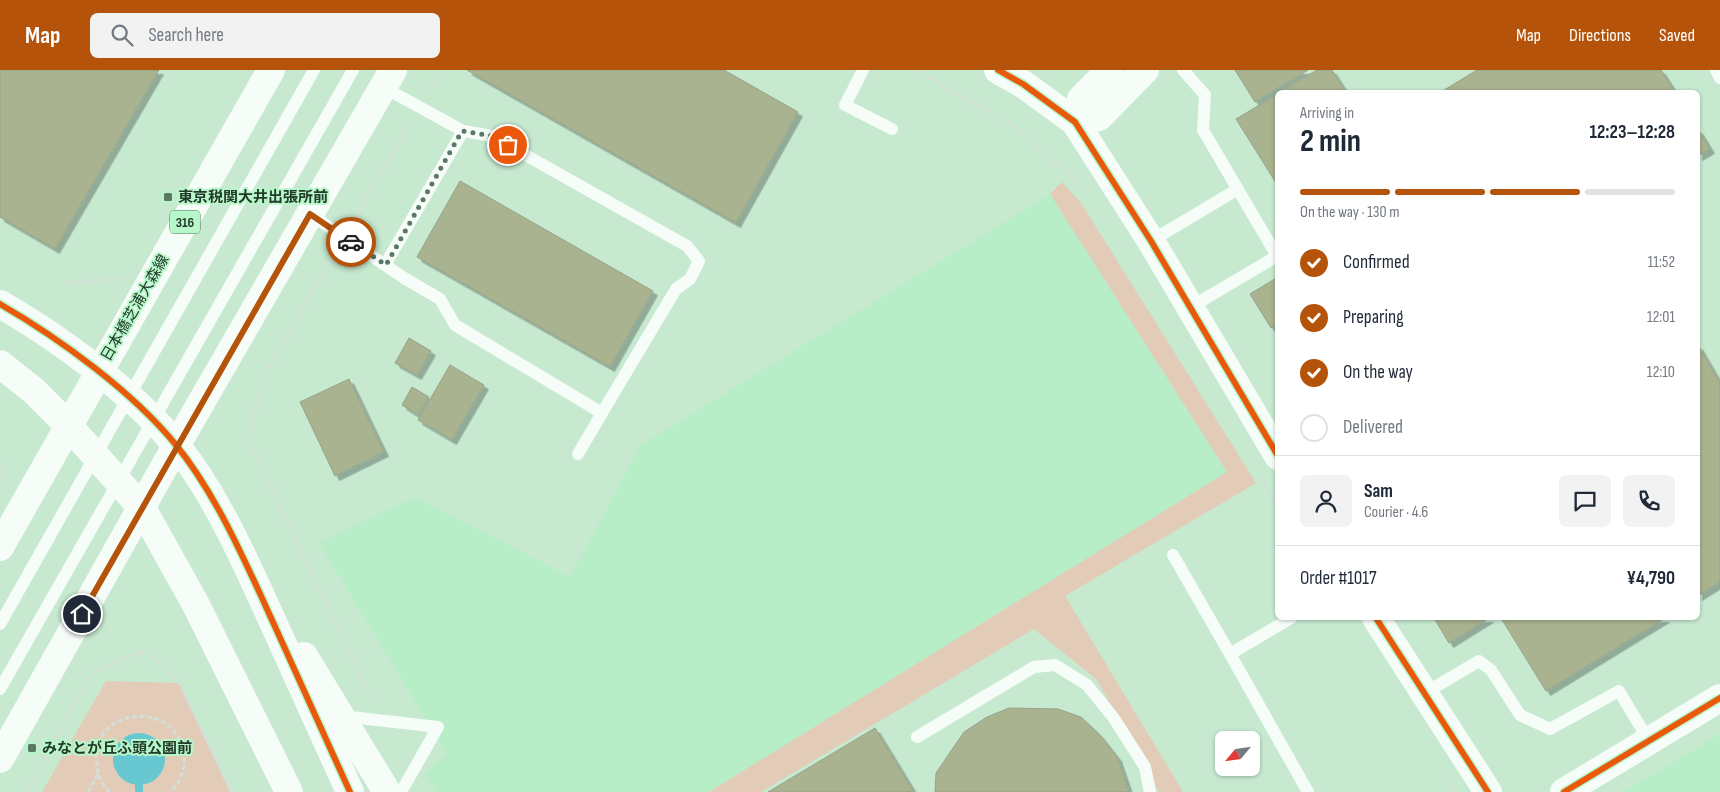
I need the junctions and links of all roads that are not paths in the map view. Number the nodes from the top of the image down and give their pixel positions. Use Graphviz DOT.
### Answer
graph roads {
  1 [pos="271,70"];
  2 [pos="314,70"];
  3 [pos="353,70"];
  4 [pos="863,70"];
  5 [pos="998,70"];
  6 [pos="1110,70"];
  7 [pos="1145,70"];
  8 [pos="1183,70"];
  9 [pos="1716,70"];
  10 [pos="388,78"];
  11 [pos="1720,78"];
  12 [pos="1075,122"];
  13 [pos="892,129"];
  14 [pos="462,131"];
  15 [pos="1238,189"];
  16 [pos="310,214"];
  17 [pos="1151,241"];
  18 [pos="1275,253"];
  19 [pos="1275,257"];
  20 [pos="386,265"];
  21 [pos="0,304"];
  22 [pos="1191,307"];
  23 [pos="0,364"];
  24 [pos="98,373"];
  25 [pos="128,398"];
  26 [pos="602,413"];
  27 [pos="153,420"];
  28 [pos="68,425"];
  29 [pos="176,446"];
  30 [pos="578,454"];
  31 [pos="96,455"];
  32 [pos="1267,464"];
  33 [pos="119,480"];
  34 [pos="142,508"];
  35 [pos="0,547"];
  36 [pos="1173,555"];
  37 [pos="252,575"];
  38 [pos="1288,620"];
  39 [pos="1377,620"];
  40 [pos="0,624"];
  41 [pos="1230,654"];
  42 [pos="222,658"];
  43 [pos="0,689"];
  44 [pos="1424,694"];
  45 [pos="1720,698"];
  46 [pos="342,716"];
  47 [pos="917,737"];
  48 [pos="1649,741"];
  49 [pos="0,759"];
  50 [pos="269,792"];
  51 [pos="289,792"];
  52 [pos="350,792"];
  53 [pos="386,792"];
  54 [pos="402,792"];
  55 [pos="1150,792"];
  56 [pos="1308,792"];
  57 [pos="1488,792"];
  58 [pos="1564,792"];
  1 -- 24 [label="street, 日本橋芝浦大森線 / 316"];
  2 -- 25 [label="lane"];
  3 -- 27 [label="lane"];
  4 -- 13 [label="lane"];
  5 -- 12 [label="street"];
  6 -- 12 [label="street"];
  7 -- 12 [label="street"];
  8 -- 15 [label="lane"];
  9 -- 11 [label="lane"];
  10 -- 14 [label="lane"];
  10 -- 16 [label="street"];
  12 -- 17 [label="street"];
  14 -- 20 [label="lane"];
  14 -- 26 [label="lane"];
  15 -- 17 [label="lane"];
  15 -- 18 [label="lane"];
  16 -- 20 [label="lane"];
  16 -- 29 [label="street"];
  17 -- 22 [label="street"];
  19 -- 22 [label="lane"];
  20 -- 26 [label="lane"];
  21 -- 24 [label="street"];
  22 -- 32 [label="street"];
  23 -- 28 [label="street"];
  24 -- 25 [label="street"];
  24 -- 28 [label="street, 日本橋芝浦大森線 / 316"];
  25 -- 27 [label="street"];
  25 -- 31 [label="lane"];
  26 -- 30 [label="lane"];
  27 -- 29 [label="street"];
  27 -- 33 [label="lane"];
  28 -- 31 [label="street"];
  28 -- 35 [label="street, 日本橋芝浦大森線 / 316"];
  29 -- 34 [label="street"];
  29 -- 37 [label="street"];
  31 -- 33 [label="street"];
  31 -- 40 [label="lane"];
  33 -- 34 [label="street"];
  33 -- 43 [label="lane"];
  34 -- 42 [label="street"];
  34 -- 49 [label="street"];
  36 -- 41 [label="lane"];
  37 -- 46 [label="street"];
  37 -- 52 [label="street"];
  38 -- 41 [label="lane"];
  39 -- 44 [label="street"];
  41 -- 56 [label="lane"];
  42 -- 50 [label="street"];
  42 -- 51 [label="street"];
  44 -- 48 [label="lane"];
  44 -- 57 [label="street"];
  45 -- 48 [label="street"];
  46 -- 53 [label="street"];
  46 -- 54 [label="lane"];
  47 -- 55 [label="lane"];
  48 -- 58 [label="street"];
}
